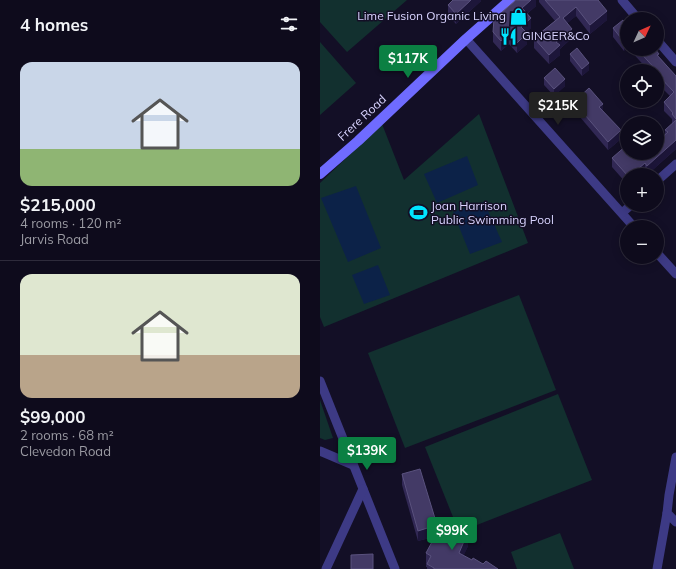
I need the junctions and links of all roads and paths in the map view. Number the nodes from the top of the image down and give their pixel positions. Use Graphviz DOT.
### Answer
graph roads {
  1 [pos="510,0"];
  2 [pos="622,0"];
  3 [pos="632,12"];
  4 [pos="466,39"];
  5 [pos="664,48"];
  6 [pos="676,62"];
  7 [pos="676,164"];
  8 [pos="320,174"];
  9 [pos="664,175"];
  10 [pos="622,214"];
  11 [pos="628,220"];
  12 [pos="664,261"];
  13 [pos="676,274"];
  14 [pos="320,382"];
  15 [pos="320,451"];
  16 [pos="676,457"];
  17 [pos="353,465"];
  18 [pos="363,490"];
  19 [pos="667,513"];
  20 [pos="676,522"];
  21 [pos="326,569"];
  22 [pos="395,569"];
  23 [pos="657,569"];
  1 -- 4 [label="street, Frere Road"];
  2 -- 3 [label="street"];
  4 -- 8 [label="street, Frere Road"];
  4 -- 10 [label="street"];
  5 -- 6 [label="street"];
  7 -- 9 [label="street"];
  10 -- 11 [label="street"];
  12 -- 13 [label="street"];
  14 -- 17 [label="street"];
  15 -- 17 [label="street"];
  16 -- 19 [label="street"];
  17 -- 18 [label="street"];
  18 -- 21 [label="street"];
  18 -- 22 [label="street"];
  19 -- 20 [label="street"];
  19 -- 23 [label="street"];
}
